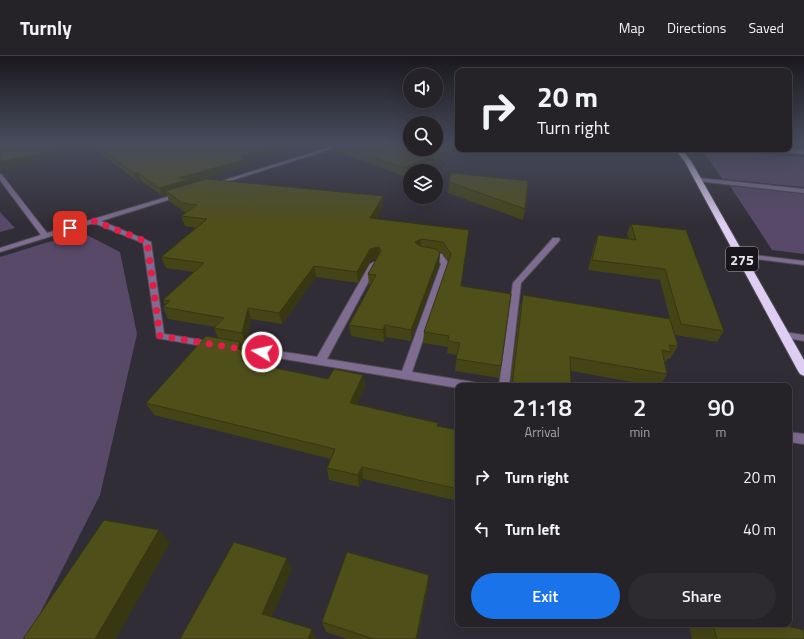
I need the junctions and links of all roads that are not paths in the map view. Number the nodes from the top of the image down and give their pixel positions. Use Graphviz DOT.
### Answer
graph roads {
  1 [pos="259,170"];
  2 [pos="693,170"];
  3 [pos="0,176"];
  4 [pos="699,180"];
  5 [pos="207,186"];
  6 [pos="804,190"];
  7 [pos="192,191"];
  8 [pos="95,221"];
  9 [pos="45,236"];
  10 [pos="556,240"];
  11 [pos="0,250"];
  12 [pos="420,253"];
  13 [pos="740,255"];
  14 [pos="376,262"];
  15 [pos="804,263"];
  16 [pos="784,335"];
  17 [pos="804,338"];
  18 [pos="320,362"];
  19 [pos="804,371"];
  20 [pos="406,375"];
  21 [pos="455,383"];
  22 [pos="504,383"];
  23 [pos="792,437"];
  24 [pos="804,439"];
  1 -- 5 [label="street"];
  2 -- 4 [label="highway, 275"];
  3 -- 9 [label="street"];
  4 -- 6 [label="street"];
  4 -- 13 [label="highway, 275"];
  7 -- 8 [label="street"];
  8 -- 9 [label="street"];
  8 -- 18 [label="street"];
  9 -- 11 [label="street"];
  10 -- 22 [label="street"];
  12 -- 20 [label="street"];
  13 -- 15 [label="street"];
  13 -- 16 [label="highway, 275"];
  14 -- 18 [label="street"];
  16 -- 17 [label="street"];
  16 -- 19 [label="highway, 275"];
  18 -- 20 [label="street"];
  20 -- 21 [label="street"];
  23 -- 24 [label="street"];
}
